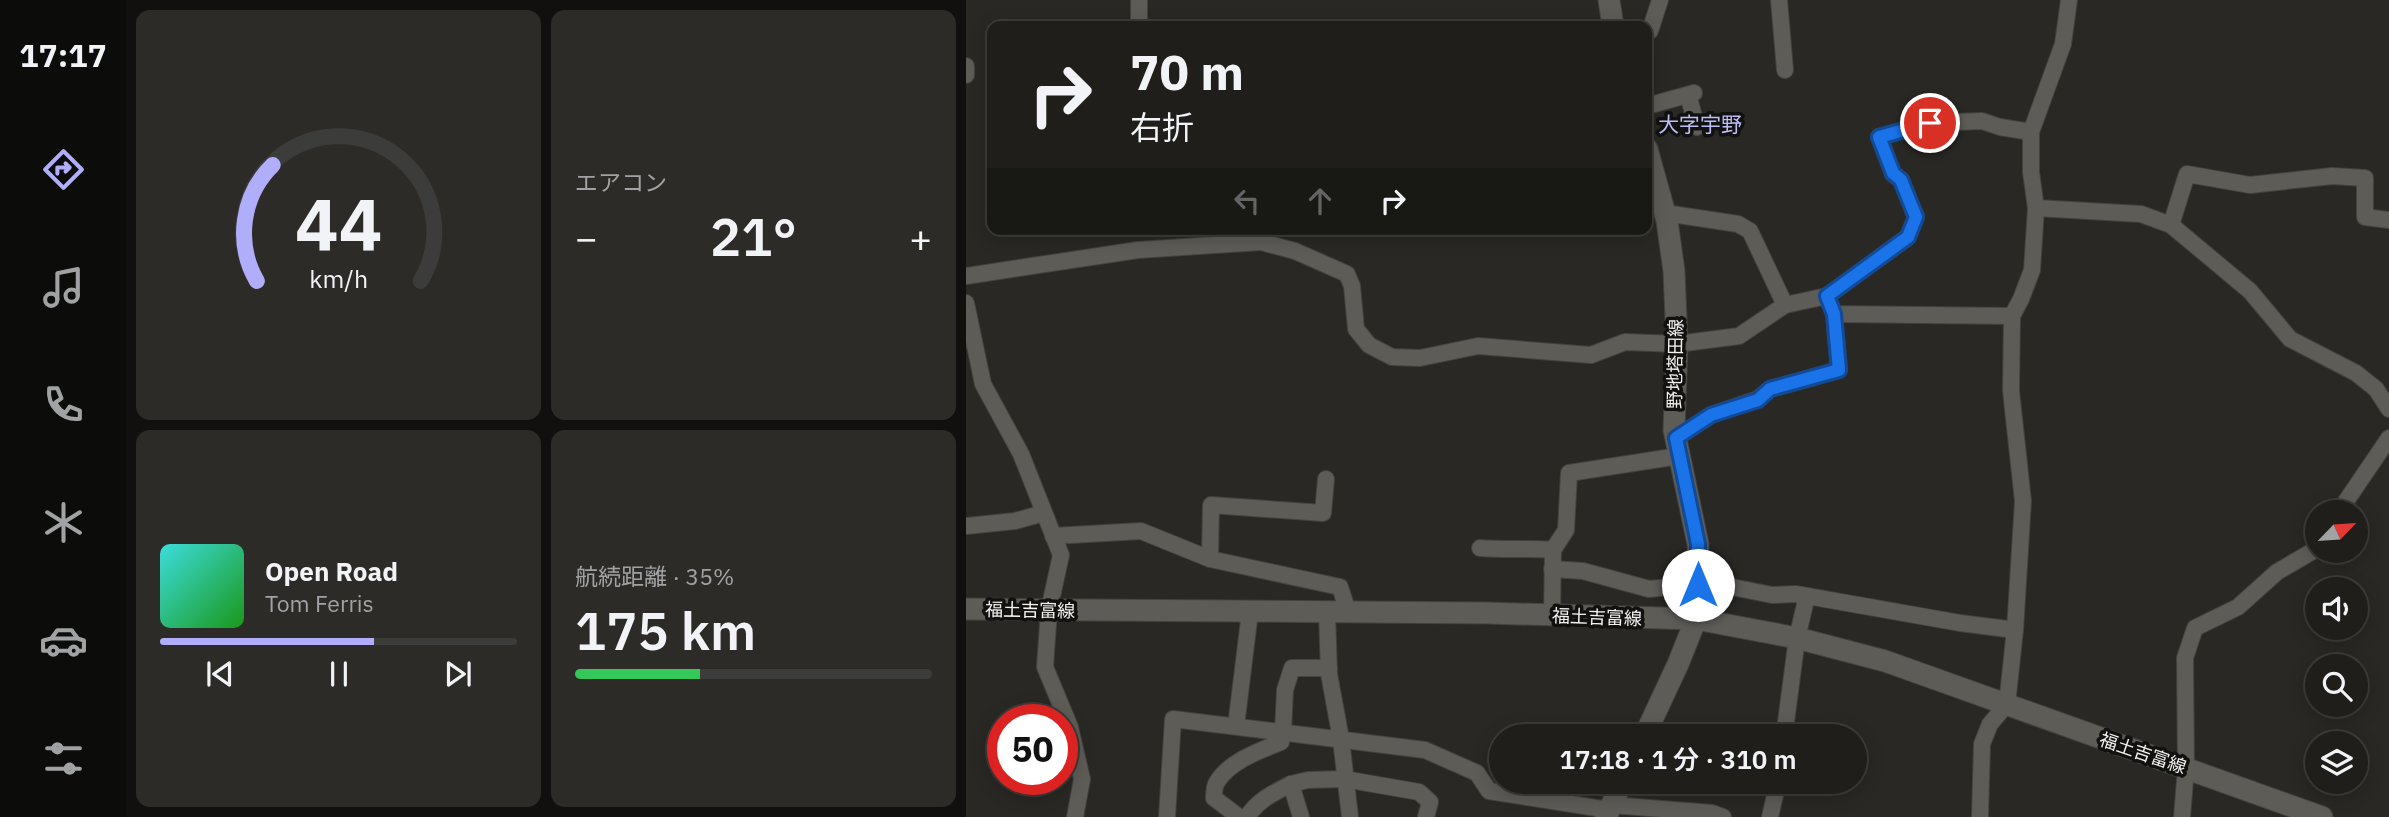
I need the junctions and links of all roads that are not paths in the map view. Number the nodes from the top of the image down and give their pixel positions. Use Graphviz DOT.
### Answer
graph roads {
  1 [pos="1139,0"];
  2 [pos="1609,0"];
  3 [pos="1660,0"];
  4 [pos="1779,0"];
  5 [pos="2069,0"];
  6 [pos="1139,21"];
  7 [pos="1612,21"];
  8 [pos="1652,25"];
  9 [pos="966,66"];
  10 [pos="1785,70"];
  11 [pos="966,75"];
  12 [pos="1652,105"];
  13 [pos="1698,127"];
  14 [pos="2031,132"];
  15 [pos="1652,167"];
  16 [pos="2036,208"];
  17 [pos="1665,213"];
  18 [pos="2389,220"];
  19 [pos="2171,225"];
  20 [pos="966,276"];
  21 [pos="1827,296"];
  22 [pos="966,303"];
  23 [pos="1785,305"];
  24 [pos="1834,314"];
  25 [pos="2012,316"];
  26 [pos="1677,344"];
  27 [pos="2389,409"];
  28 [pos="2389,438"];
  29 [pos="1677,447"];
  30 [pos="1326,479"];
  31 [pos="2348,500"];
  32 [pos="1044,513"];
  33 [pos="966,526"];
  34 [pos="1053,536"];
  35 [pos="1479,548"];
  36 [pos="1553,550"];
  37 [pos="2305,556"];
  38 [pos="1210,559"];
  39 [pos="1552,569"];
  40 [pos="1698,585"];
  41 [pos="1807,596"];
  42 [pos="966,609"];
  43 [pos="1049,610"];
  44 [pos="1250,612"];
  45 [pos="1337,612"];
  46 [pos="1552,615"];
  47 [pos="1696,619"];
  48 [pos="2015,630"];
  49 [pos="1797,638"];
  50 [pos="1329,668"];
  51 [pos="2007,704"];
  52 [pos="1650,724"];
  53 [pos="1785,724"];
  54 [pos="1236,726"];
  55 [pos="1283,732"];
  56 [pos="1341,739"];
  57 [pos="2186,768"];
  58 [pos="1344,779"];
  59 [pos="1291,784"];
  60 [pos="1617,794"];
  61 [pos="1775,794"];
  62 [pos="1609,811"];
  63 [pos="1075,817"];
  64 [pos="1167,817"];
  65 [pos="1238,817"];
  66 [pos="1247,817"];
  67 [pos="1301,817"];
  68 [pos="1350,817"];
  69 [pos="1426,817"];
  70 [pos="1723,817"];
  71 [pos="1770,817"];
  72 [pos="1980,817"];
  73 [pos="2182,817"];
  74 [pos="2322,817"];
  1 -- 6 [label="street"];
  2 -- 7 [label="main road"];
  3 -- 8 [label="street"];
  4 -- 10 [label="street"];
  5 -- 14 [label="street"];
  9 -- 11 [label="street"];
  12 -- 13 [label="street"];
  14 -- 16 [label="street"];
  14 -- 21 [label="street"];
  15 -- 17 [label="main road, 野地塔田線"];
  16 -- 19 [label="street"];
  16 -- 25 [label="street"];
  17 -- 23 [label="street"];
  17 -- 26 [label="main road, 野地塔田線"];
  18 -- 19 [label="street"];
  19 -- 27 [label="street"];
  20 -- 26 [label="street"];
  21 -- 23 [label="street"];
  21 -- 24 [label="street"];
  22 -- 32 [label="street"];
  23 -- 26 [label="street"];
  24 -- 25 [label="street"];
  24 -- 29 [label="street"];
  25 -- 48 [label="street"];
  26 -- 29 [label="main road, 野地塔田線"];
  28 -- 31 [label="street"];
  29 -- 36 [label="street"];
  29 -- 40 [label="main road, 野地塔田線"];
  30 -- 38 [label="street"];
  32 -- 33 [label="street"];
  32 -- 34 [label="street"];
  34 -- 38 [label="street"];
  34 -- 43 [label="street"];
  35 -- 36 [label="street"];
  36 -- 39 [label="street"];
  37 -- 57 [label="street"];
  38 -- 45 [label="street"];
  39 -- 40 [label="street"];
  39 -- 46 [label="street"];
  40 -- 41 [label="street"];
  40 -- 47 [label="main road, 野地塔田線"];
  41 -- 48 [label="street"];
  41 -- 49 [label="street"];
  42 -- 43 [label="main road, 福土吉富線"];
  43 -- 44 [label="main road, 福土吉富線"];
  43 -- 63 [label="street"];
  44 -- 45 [label="main road, 福土吉富線"];
  44 -- 54 [label="street"];
  45 -- 46 [label="main road, 福土吉富線"];
  45 -- 50 [label="street"];
  46 -- 47 [label="main road, 福土吉富線"];
  47 -- 49 [label="main road, 福土吉富線"];
  47 -- 52 [label="main road, 野地塔田線"];
  48 -- 51 [label="street"];
  49 -- 51 [label="main road, 福土吉富線"];
  49 -- 53 [label="street"];
  50 -- 55 [label="street"];
  50 -- 56 [label="street"];
  51 -- 57 [label="main road, 福土吉富線"];
  51 -- 72 [label="street"];
  54 -- 55 [label="street"];
  54 -- 64 [label="street"];
  55 -- 56 [label="street"];
  55 -- 65 [label="street"];
  56 -- 58 [label="street"];
  56 -- 62 [label="street"];
  57 -- 73 [label="street"];
  57 -- 74 [label="main road, 福土吉富線"];
  58 -- 59 [label="street"];
  58 -- 68 [label="street"];
  58 -- 69 [label="street"];
  59 -- 66 [label="street"];
  59 -- 67 [label="street"];
  60 -- 62 [label="main road"];
  61 -- 71 [label="street"];
  62 -- 70 [label="street"];
}
